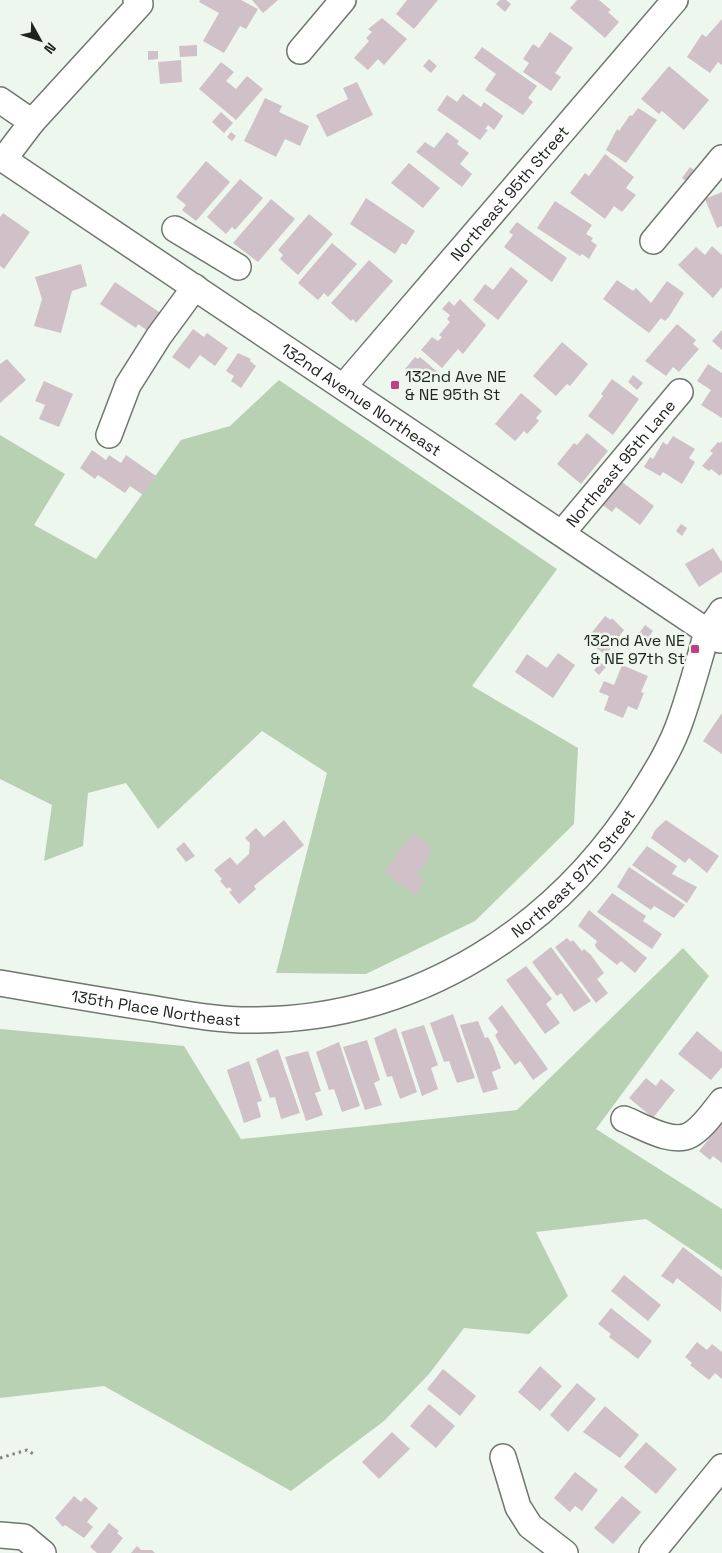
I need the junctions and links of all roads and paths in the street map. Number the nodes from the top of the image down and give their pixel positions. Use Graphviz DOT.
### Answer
graph roads {
  1 [pos="343,0"];
  2 [pos="675,0"];
  3 [pos="138,2"];
  4 [pos="300,51"];
  5 [pos="0,100"];
  6 [pos="32,122"];
  7 [pos="2,158"];
  8 [pos="722,158"];
  9 [pos="175,229"];
  10 [pos="653,242"];
  11 [pos="201,247"];
  12 [pos="238,267"];
  13 [pos="188,282"];
  14 [pos="344,386"];
  15 [pos="680,392"];
  16 [pos="109,435"];
  17 [pos="562,533"];
  18 [pos="722,611"];
  19 [pos="715,636"];
  20 [pos="0,983"];
  21 [pos="312,1017"];
  22 [pos="722,1101"];
  23 [pos="624,1120"];
  24 [pos="35,1455"];
  25 [pos="502,1457"];
  26 [pos="0,1458"];
  27 [pos="722,1467"];
  28 [pos="0,1535"];
  29 [pos="43,1553"];
  30 [pos="565,1553"];
  31 [pos="652,1553"];
  1 -- 4 [label="street"];
  2 -- 14 [label="street, Northeast 95th Street"];
  3 -- 6 [label="street"];
  5 -- 6 [label="street"];
  6 -- 7 [label="street"];
  7 -- 13 [label="street, 132nd Avenue Northeast"];
  8 -- 10 [label="street"];
  9 -- 11 [label="street"];
  11 -- 12 [label="street"];
  11 -- 13 [label="street"];
  13 -- 14 [label="street, 132nd Avenue Northeast"];
  13 -- 16 [label="street"];
  14 -- 17 [label="street, 132nd Avenue Northeast"];
  15 -- 17 [label="street, Northeast 95th Lane"];
  17 -- 19 [label="street, 132nd Avenue Northeast"];
  18 -- 19 [label="street, Northeast 97th Street"];
  19 -- 21 [label="street, Northeast 97th Street"];
  20 -- 21 [label="street, 135th Place Northeast"];
  22 -- 23 [label="street"];
  24 -- 26 [label="path"];
  25 -- 30 [label="street"];
  27 -- 31 [label="street"];
  28 -- 29 [label="street"];
}
